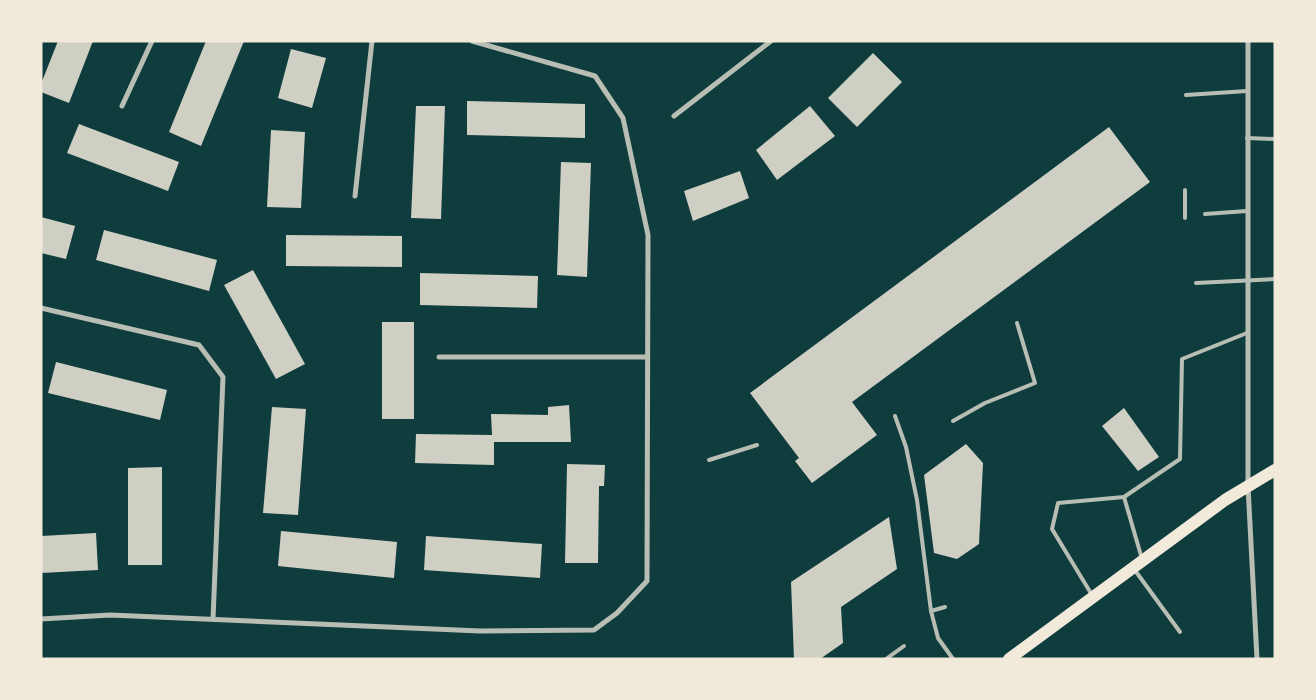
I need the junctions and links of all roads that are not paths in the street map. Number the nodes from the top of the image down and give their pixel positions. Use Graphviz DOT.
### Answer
graph roads {
  1 [pos="152,41"];
  2 [pos="372,41"];
  3 [pos="472,41"];
  4 [pos="770,41"];
  5 [pos="1248,41"];
  6 [pos="1247,91"];
  7 [pos="1186,95"];
  8 [pos="122,106"];
  9 [pos="674,116"];
  10 [pos="1247,138"];
  11 [pos="1275,139"];
  12 [pos="1185,190"];
  13 [pos="355,196"];
  14 [pos="1247,211"];
  15 [pos="1205,214"];
  16 [pos="1185,218"];
  17 [pos="1275,279"];
  18 [pos="1248,280"];
  19 [pos="1196,283"];
  20 [pos="41,308"];
  21 [pos="1017,323"];
  22 [pos="1248,333"];
  23 [pos="439,357"];
  24 [pos="646,357"];
  25 [pos="895,416"];
  26 [pos="953,421"];
  27 [pos="756,445"];
  28 [pos="709,460"];
  29 [pos="1275,470"];
  30 [pos="1248,486"];
  31 [pos="1124,497"];
  32 [pos="1137,564"];
  33 [pos="1093,597"];
  34 [pos="945,607"];
  35 [pos="931,611"];
  36 [pos="41,619"];
  37 [pos="213,619"];
  38 [pos="1180,632"];
  39 [pos="904,646"];
  40 [pos="886,659"];
  41 [pos="953,659"];
  42 [pos="1009,659"];
  43 [pos="1258,659"];
  1 -- 8 [label="street"];
  2 -- 13 [label="street"];
  3 -- 24 [label="street"];
  4 -- 9 [label="street"];
  5 -- 6 [label="street"];
  6 -- 7 [label="lane"];
  6 -- 10 [label="street"];
  10 -- 11 [label="lane"];
  10 -- 14 [label="street"];
  12 -- 16 [label="lane"];
  14 -- 15 [label="lane"];
  14 -- 18 [label="street"];
  17 -- 18 [label="lane"];
  18 -- 19 [label="lane"];
  18 -- 22 [label="street"];
  20 -- 37 [label="street"];
  21 -- 26 [label="lane"];
  22 -- 30 [label="street"];
  22 -- 31 [label="lane"];
  23 -- 24 [label="street"];
  24 -- 37 [label="street"];
  25 -- 35 [label="lane"];
  27 -- 28 [label="lane"];
  29 -- 30 [label="main road"];
  30 -- 32 [label="main road"];
  30 -- 43 [label="street"];
  31 -- 32 [label="lane"];
  31 -- 33 [label="lane"];
  32 -- 33 [label="main road"];
  32 -- 38 [label="lane"];
  33 -- 42 [label="main road"];
  34 -- 35 [label="lane"];
  35 -- 41 [label="lane"];
  36 -- 37 [label="street"];
  39 -- 40 [label="lane"];
}
